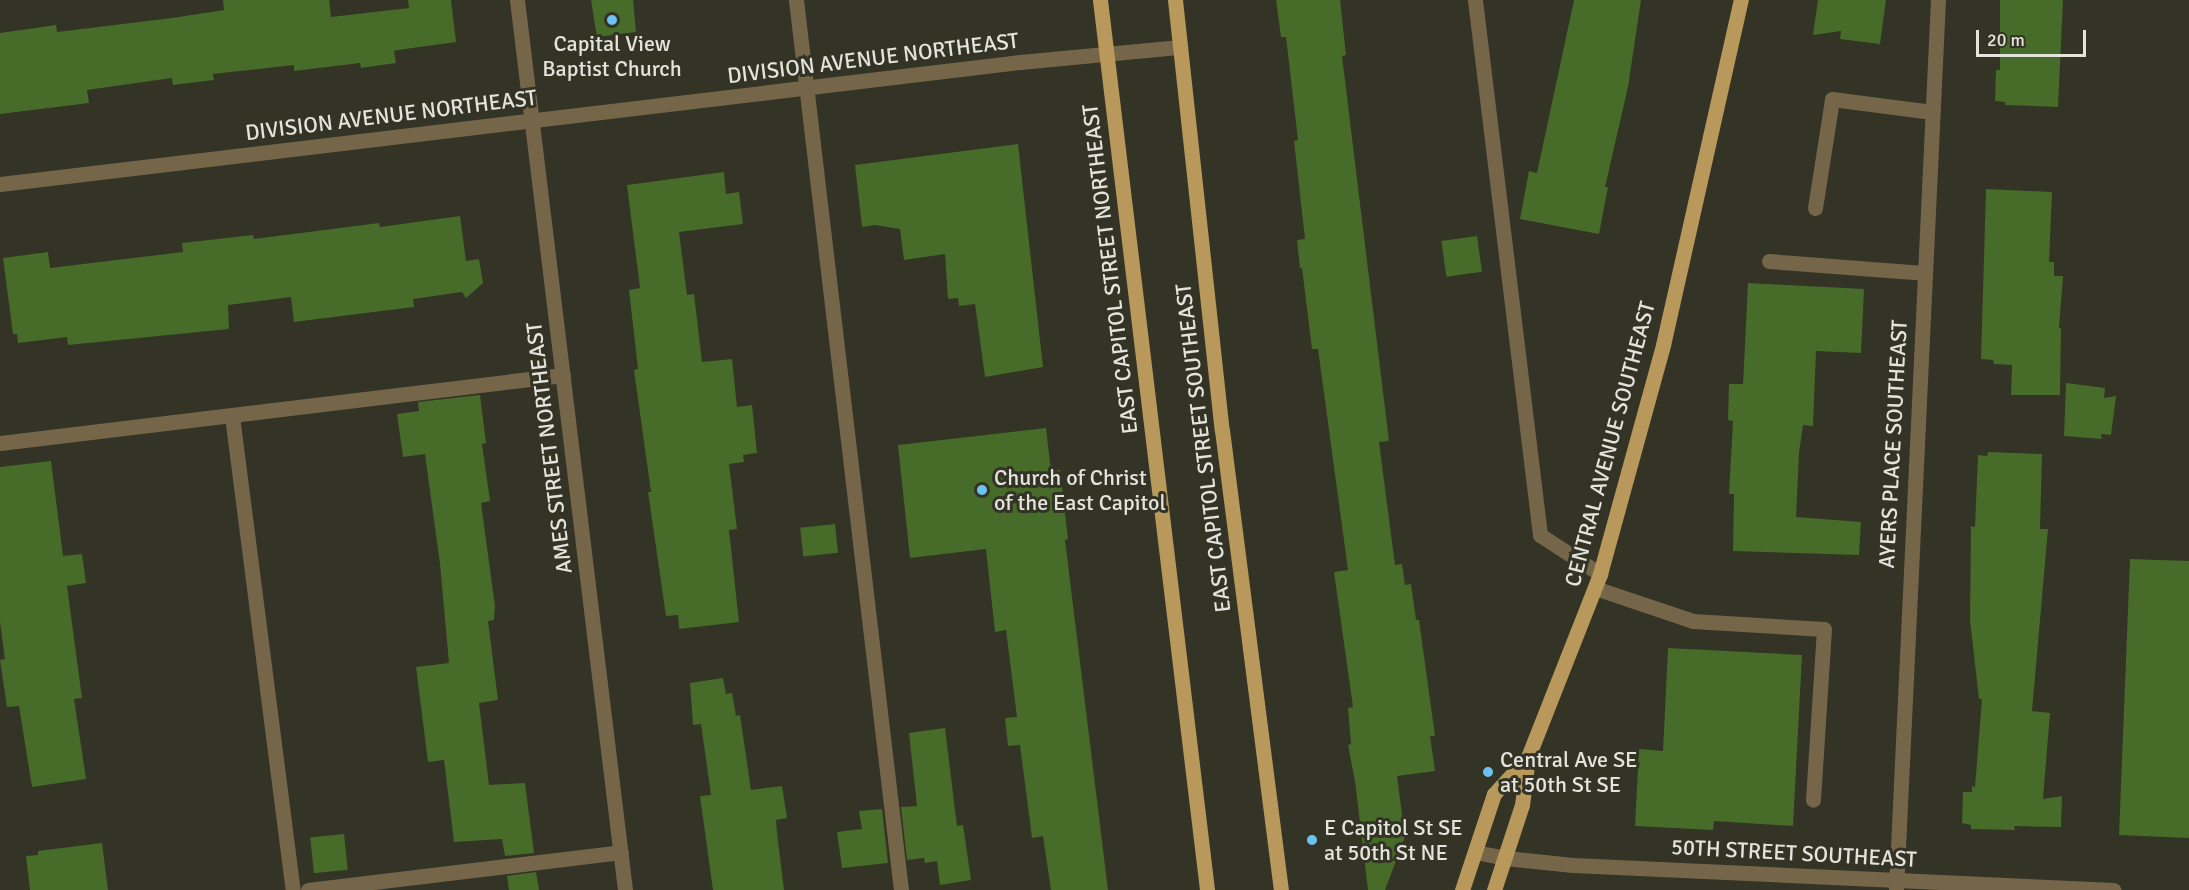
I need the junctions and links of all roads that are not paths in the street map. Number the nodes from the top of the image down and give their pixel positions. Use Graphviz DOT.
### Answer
graph roads {
  1 [pos="517,0"];
  2 [pos="796,0"];
  3 [pos="1100,0"];
  4 [pos="1175,0"];
  5 [pos="1474,0"];
  6 [pos="1741,0"];
  7 [pos="1938,0"];
  8 [pos="1180,47"];
  9 [pos="1106,54"];
  10 [pos="806,88"];
  11 [pos="1932,112"];
  12 [pos="532,121"];
  13 [pos="0,184"];
  14 [pos="1815,208"];
  15 [pos="1770,261"];
  16 [pos="1924,273"];
  17 [pos="563,375"];
  18 [pos="232,416"];
  19 [pos="0,443"];
  20 [pos="1597,581"];
  21 [pos="1528,757"];
  22 [pos="1812,800"];
  23 [pos="621,852"];
  24 [pos="1474,852"];
  25 [pos="1505,858"];
  26 [pos="1896,885"];
  27 [pos="293,890"];
  28 [pos="308,890"];
  29 [pos="626,890"];
  30 [pos="901,890"];
  31 [pos="1207,890"];
  32 [pos="1281,890"];
  33 [pos="1462,890"];
  34 [pos="1494,890"];
  35 [pos="2113,890"];
  1 -- 12 [label="street, AMES STREET NORTHEAST"];
  2 -- 10 [label="street"];
  3 -- 9 [label="main road, EAST CAPITOL STREET NORTHEAST"];
  4 -- 8 [label="main road, EAST CAPITOL STREET SOUTHEAST"];
  5 -- 20 [label="street"];
  6 -- 20 [label="main road, CENTRAL AVENUE SOUTHEAST"];
  7 -- 11 [label="street, AYERS PLACE SOUTHEAST"];
  8 -- 9 [label="street, DIVISION AVENUE NORTHEAST"];
  8 -- 32 [label="main road, EAST CAPITOL STREET SOUTHEAST"];
  9 -- 10 [label="street, DIVISION AVENUE NORTHEAST"];
  9 -- 31 [label="main road, EAST CAPITOL STREET NORTHEAST"];
  10 -- 12 [label="street, DIVISION AVENUE NORTHEAST"];
  10 -- 30 [label="street"];
  11 -- 14 [label="street"];
  11 -- 16 [label="street, AYERS PLACE SOUTHEAST"];
  12 -- 13 [label="street, DIVISION AVENUE NORTHEAST"];
  12 -- 17 [label="street, AMES STREET NORTHEAST"];
  15 -- 16 [label="street"];
  16 -- 26 [label="street, AYERS PLACE SOUTHEAST"];
  17 -- 18 [label="street"];
  17 -- 23 [label="street, AMES STREET NORTHEAST"];
  18 -- 19 [label="street"];
  18 -- 27 [label="street"];
  20 -- 21 [label="main road, CENTRAL AVENUE SOUTHEAST"];
  20 -- 22 [label="street"];
  21 -- 24 [label="main road"];
  21 -- 25 [label="main road, CENTRAL AVENUE SOUTHEAST"];
  23 -- 28 [label="street"];
  23 -- 29 [label="street, AMES STREET NORTHEAST"];
  24 -- 25 [label="street, 50TH STREET SOUTHEAST"];
  24 -- 33 [label="main road"];
  25 -- 26 [label="street, 50TH STREET SOUTHEAST"];
  25 -- 34 [label="main road, CENTRAL AVENUE SOUTHEAST"];
  26 -- 35 [label="street, 50TH STREET SOUTHEAST"];
}
